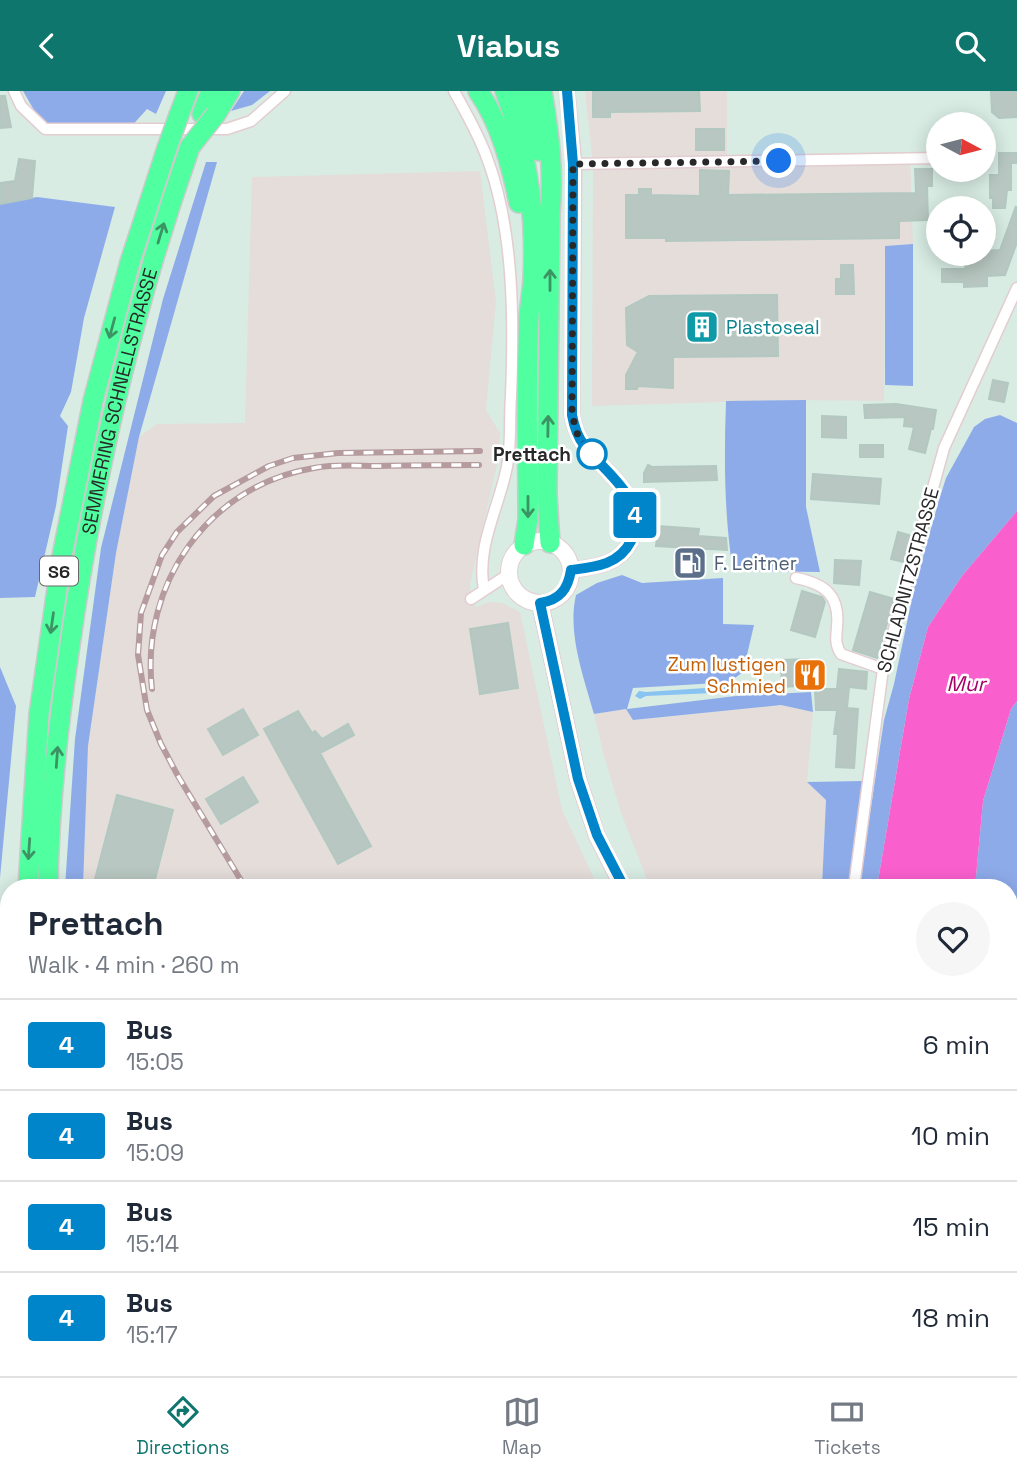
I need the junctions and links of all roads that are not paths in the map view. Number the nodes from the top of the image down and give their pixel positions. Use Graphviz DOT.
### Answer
graph roads {
  1 [pos="14,91"];
  2 [pos="188,91"];
  3 [pos="211,91"];
  4 [pos="230,91"];
  5 [pos="285,91"];
  6 [pos="454,91"];
  7 [pos="478,91"];
  8 [pos="505,91"];
  9 [pos="523,91"];
  10 [pos="542,91"];
  11 [pos="567,91"];
  12 [pos="209,114"];
  13 [pos="926,158"];
  14 [pos="573,164"];
  15 [pos="550,214"];
  16 [pos="1017,288"];
  17 [pos="529,316"];
  18 [pos="550,543"];
  19 [pos="524,545"];
  20 [pos="571,570"];
  21 [pos="509,574"];
  22 [pos="796,578"];
  23 [pos="484,590"];
  24 [pos="471,599"];
  25 [pos="540,603"];
  26 [pos="883,669"];
  27 [pos="29,879"];
  28 [pos="49,879"];
  29 [pos="620,879"];
  30 [pos="855,879"];
  1 -- 5 [label="street"];
  2 -- 27 [label="highway, SEMMERING SCHNELLSTRASSE / S6, one-way, bridge"];
  3 -- 12 [label="highway, SEMMERING SCHNELLSTRASSE / S6"];
  4 -- 12 [label="highway"];
  6 -- 23 [label="street"];
  7 -- 17 [label="highway"];
  8 -- 17 [label="highway"];
  9 -- 15 [label="highway"];
  10 -- 15 [label="highway"];
  11 -- 14 [label="street"];
  28 -- 12 [label="highway, SEMMERING SCHNELLSTRASSE / S6, one-way"];
  13 -- 14 [label="street"];
  14 -- 20 [label="street"];
  18 -- 15 [label="highway, one-way"];
  16 -- 26 [label="street, SCHLADNITZSTRASSE"];
  17 -- 19 [label="highway, one-way"];
  18 -- 19 [label="main road"];
  18 -- 20 [label="main road"];
  19 -- 21 [label="main road"];
  20 -- 25 [label="main road"];
  21 -- 23 [label="street"];
  21 -- 25 [label="main road"];
  22 -- 26 [label="street"];
  23 -- 24 [label="street"];
  25 -- 29 [label="main road"];
  26 -- 30 [label="street, SCHLADNITZSTRASSE"];
}
